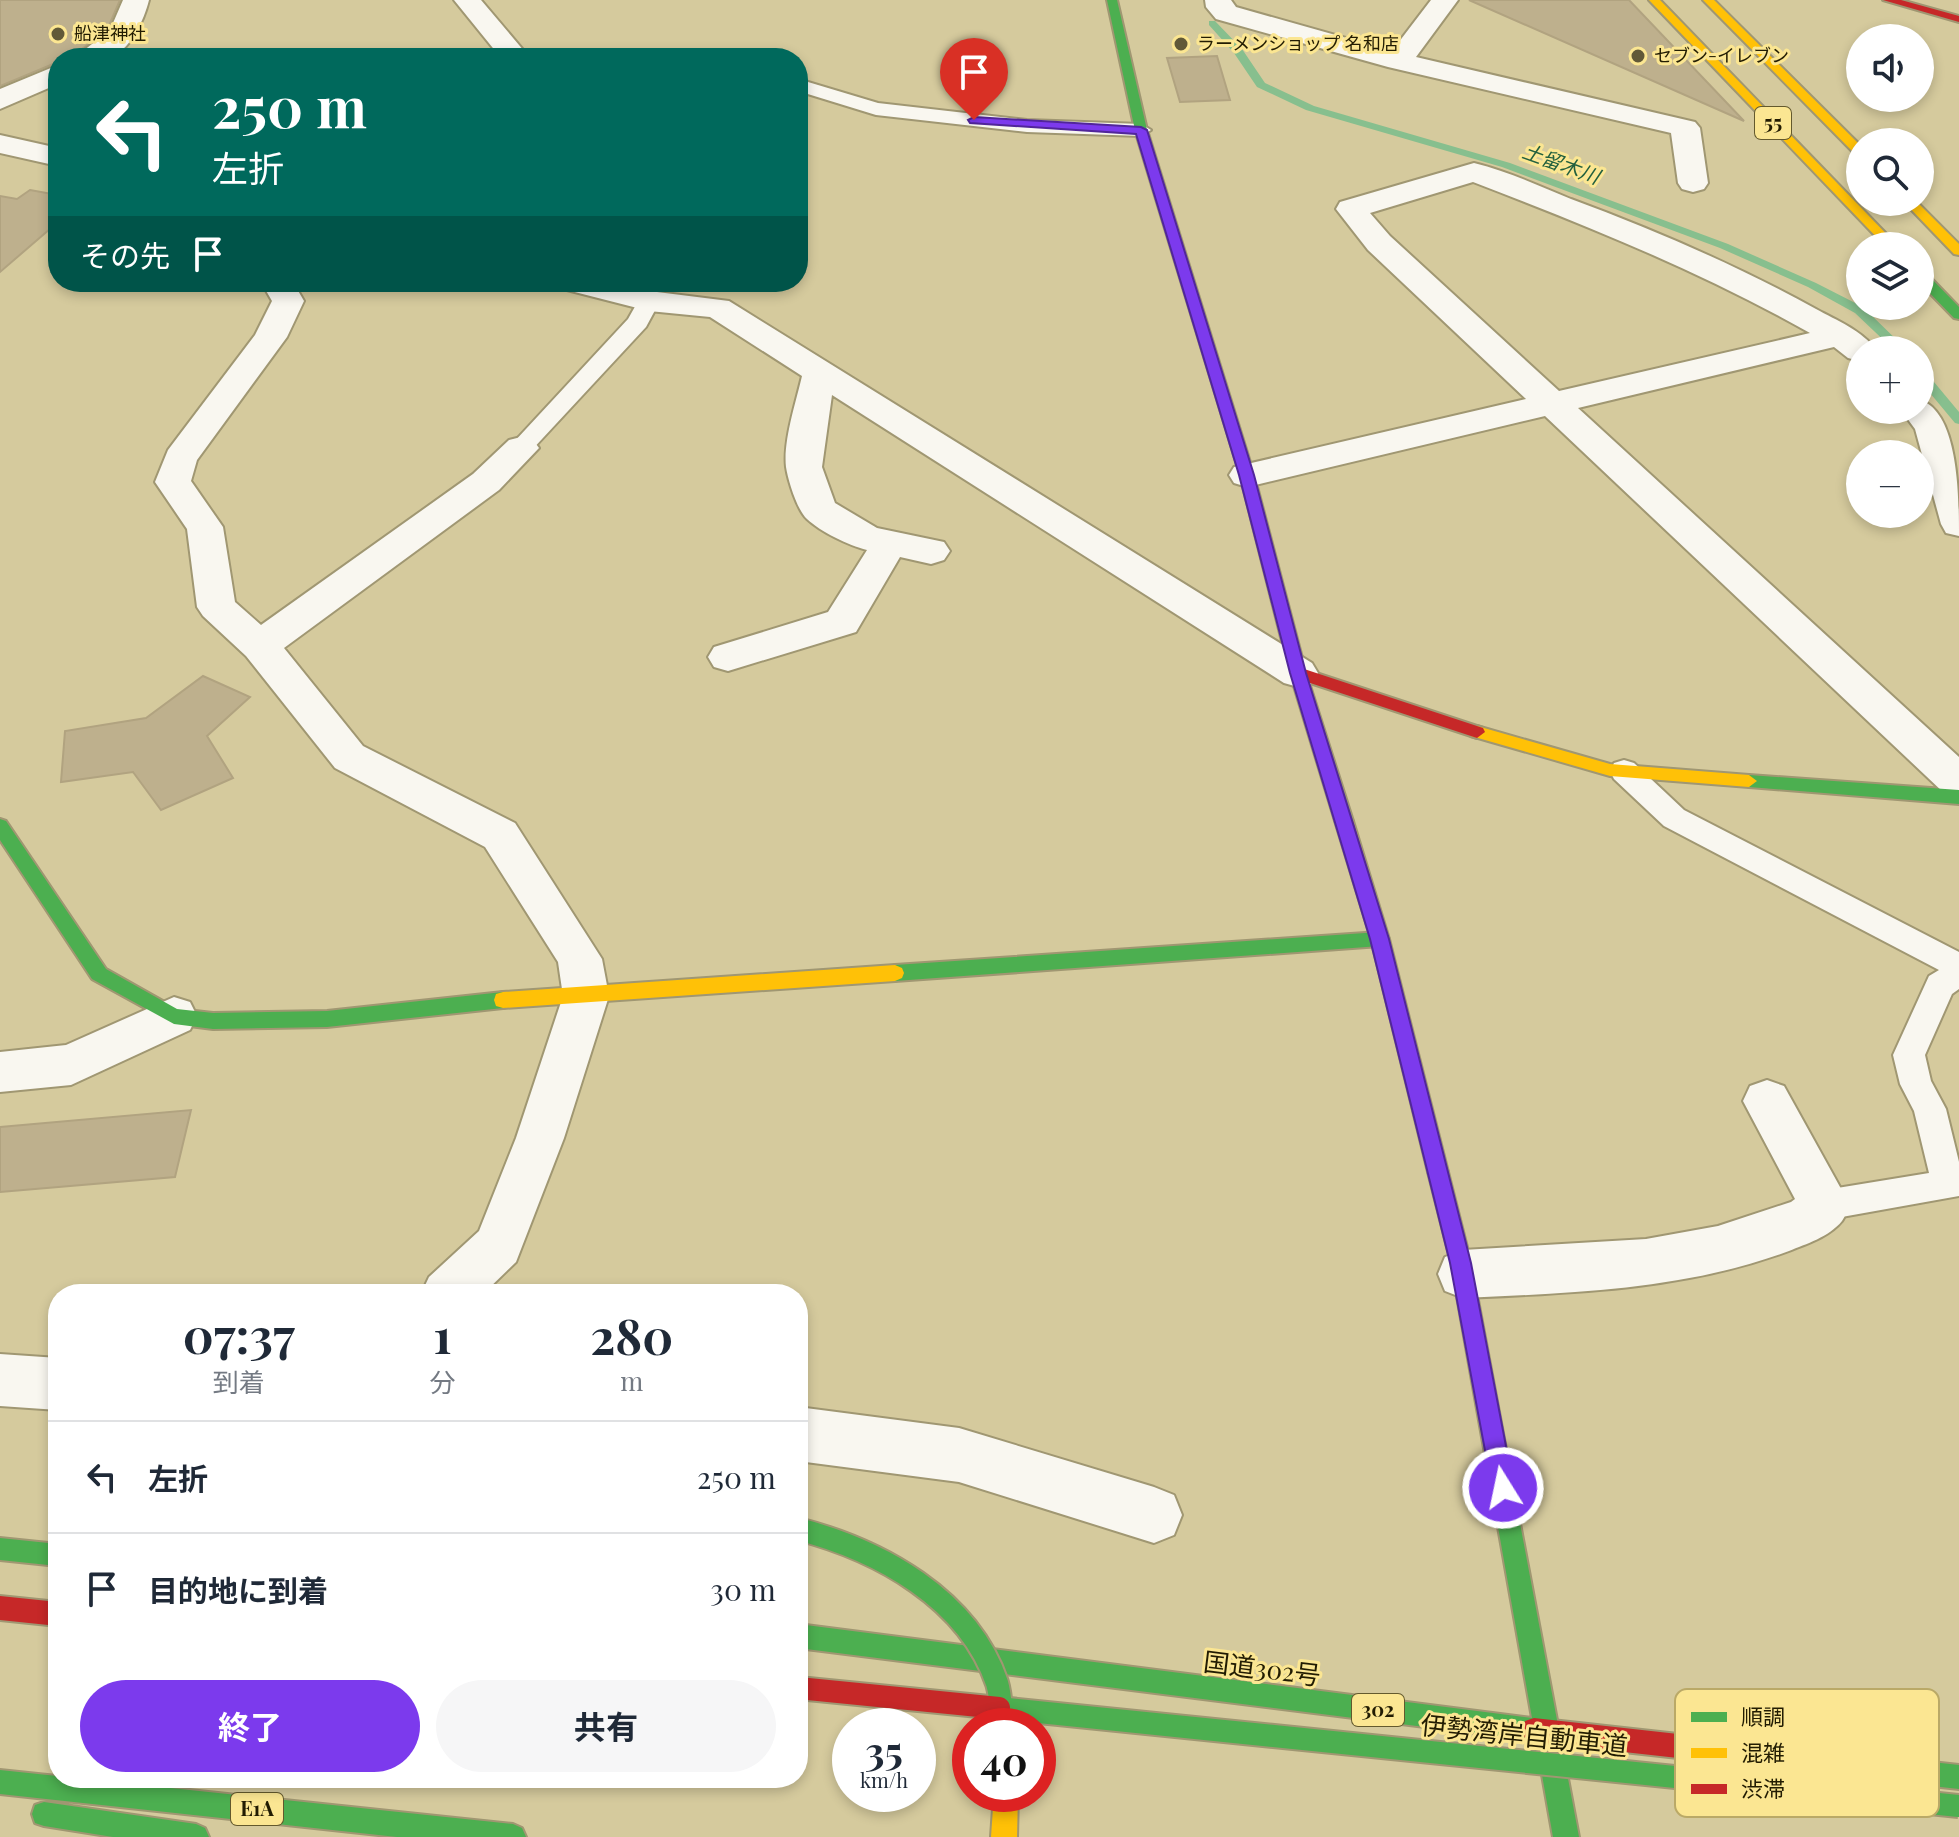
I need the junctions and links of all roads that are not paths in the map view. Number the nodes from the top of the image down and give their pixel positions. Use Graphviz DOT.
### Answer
graph roads {
  1 [pos="136,0"];
  2 [pos="467,0"];
  3 [pos="1112,0"];
  4 [pos="1218,0"];
  5 [pos="1445,0"];
  6 [pos="1654,0"];
  7 [pos="1708,0"];
  8 [pos="1888,0"];
  9 [pos="1959,19"];
  10 [pos="107,48"];
  11 [pos="508,48"];
  12 [pos="1398,61"];
  13 [pos="48,78"];
  14 [pos="808,88"];
  15 [pos="0,101"];
  16 [pos="44,108"];
  17 [pos="1141,130"];
  18 [pos="1846,138"];
  19 [pos="0,144"];
  20 [pos="48,155"];
  21 [pos="1693,183"];
  22 [pos="1924,216"];
  23 [pos="1878,232"];
  24 [pos="1959,251"];
  25 [pos="1934,289"];
  26 [pos="283,292"];
  27 [pos="613,292"];
  28 [pos="701,292"];
  29 [pos="649,301"];
  30 [pos="718,308"];
  31 [pos="1959,315"];
  32 [pos="1846,341"];
  33 [pos="1846,344"];
  34 [pos="820,373"];
  35 [pos="1553,404"];
  36 [pos="1930,424"];
  37 [pos="521,448"];
  38 [pos="1247,475"];
  39 [pos="1959,524"];
  40 [pos="890,543"];
  41 [pos="931,551"];
  42 [pos="260,646"];
  43 [pos="728,657"];
  44 [pos="1298,673"];
  45 [pos="1624,771"];
  46 [pos="1959,782"];
  47 [pos="1959,797"];
  48 [pos="0,826"];
  49 [pos="1380,939"];
  50 [pos="1959,969"];
  51 [pos="586,996"];
  52 [pos="174,1016"];
  53 [pos="0,1072"];
  54 [pos="1767,1101"];
  55 [pos="1825,1205"];
  56 [pos="1463,1274"];
  57 [pos="458,1284"];
  58 [pos="0,1380"];
  59 [pos="48,1383"];
  60 [pos="808,1435"];
  61 [pos="1154,1515"];
  62 [pos="808,1532"];
  63 [pos="0,1549"];
  64 [pos="48,1554"];
  65 [pos="0,1608"];
  66 [pos="48,1613"];
  67 [pos="808,1637"];
  68 [pos="808,1689"];
  69 [pos="1001,1708"];
  70 [pos="1549,1732"];
  71 [pos="1675,1746"];
  72 [pos="1939,1775"];
  73 [pos="1675,1777"];
  74 [pos="1959,1777"];
  75 [pos="0,1782"];
  76 [pos="48,1787"];
  77 [pos="56,1788"];
  78 [pos="1939,1804"];
  79 [pos="1959,1806"];
  80 [pos="28,1812"];
  81 [pos="1005,1812"];
  82 [pos="196,1837"];
  83 [pos="513,1837"];
  84 [pos="1004,1837"];
  85 [pos="1566,1837"];
  1 -- 10 [label="street"];
  2 -- 11 [label="street"];
  3 -- 17 [label="main road"];
  4 -- 12 [label="street"];
  5 -- 12 [label="street"];
  6 -- 23 [label="main road, 55"];
  7 -- 18 [label="main road, 55"];
  8 -- 9 [label="main road"];
  12 -- 21 [label="street"];
  13 -- 15 [label="street"];
  14 -- 17 [label="lane"];
  15 -- 16 [label="street"];
  17 -- 38 [label="main road"];
  19 -- 20 [label="street"];
  22 -- 24 [label="main road"];
  25 -- 31 [label="main road"];
  26 -- 42 [label="street"];
  27 -- 29 [label="street"];
  28 -- 30 [label="street"];
  29 -- 30 [label="street"];
  29 -- 37 [label="lane"];
  30 -- 34 [label="street"];
  32 -- 35 [label="street"];
  33 -- 35 [label="street"];
  34 -- 40 [label="street"];
  34 -- 44 [label="street"];
  35 -- 38 [label="street"];
  35 -- 46 [label="street"];
  36 -- 39 [label="street"];
  37 -- 42 [label="street"];
  38 -- 44 [label="main road"];
  40 -- 41 [label="street"];
  40 -- 43 [label="street"];
  42 -- 51 [label="street"];
  44 -- 45 [label="main road"];
  44 -- 49 [label="main road"];
  45 -- 47 [label="main road"];
  45 -- 50 [label="lane"];
  48 -- 52 [label="main road"];
  49 -- 51 [label="main road"];
  49 -- 56 [label="main road"];
  50 -- 55 [label="lane"];
  51 -- 52 [label="main road"];
  51 -- 57 [label="street"];
  52 -- 53 [label="street"];
  54 -- 55 [label="street"];
  55 -- 56 [label="street"];
  56 -- 70 [label="main road"];
  58 -- 59 [label="street"];
  60 -- 61 [label="street"];
  62 -- 69 [label="main road, bridge"];
  63 -- 64 [label="main road"];
  65 -- 66 [label="main road"];
  67 -- 70 [label="main road, 国道302号 / 302"];
  68 -- 73 [label="main road, 伊勢湾岸自動車道, bridge"];
  70 -- 71 [label="main road, 国道302号 / 302"];
  70 -- 85 [label="main road"];
  72 -- 74 [label="main road, 国道302号 / 302"];
  75 -- 76 [label="main road, E1A"];
  77 -- 83 [label="main road, E1A"];
  78 -- 79 [label="main road, 伊勢湾岸自動車道, bridge"];
  80 -- 82 [label="main road"];
  81 -- 84 [label="main road"];
}
